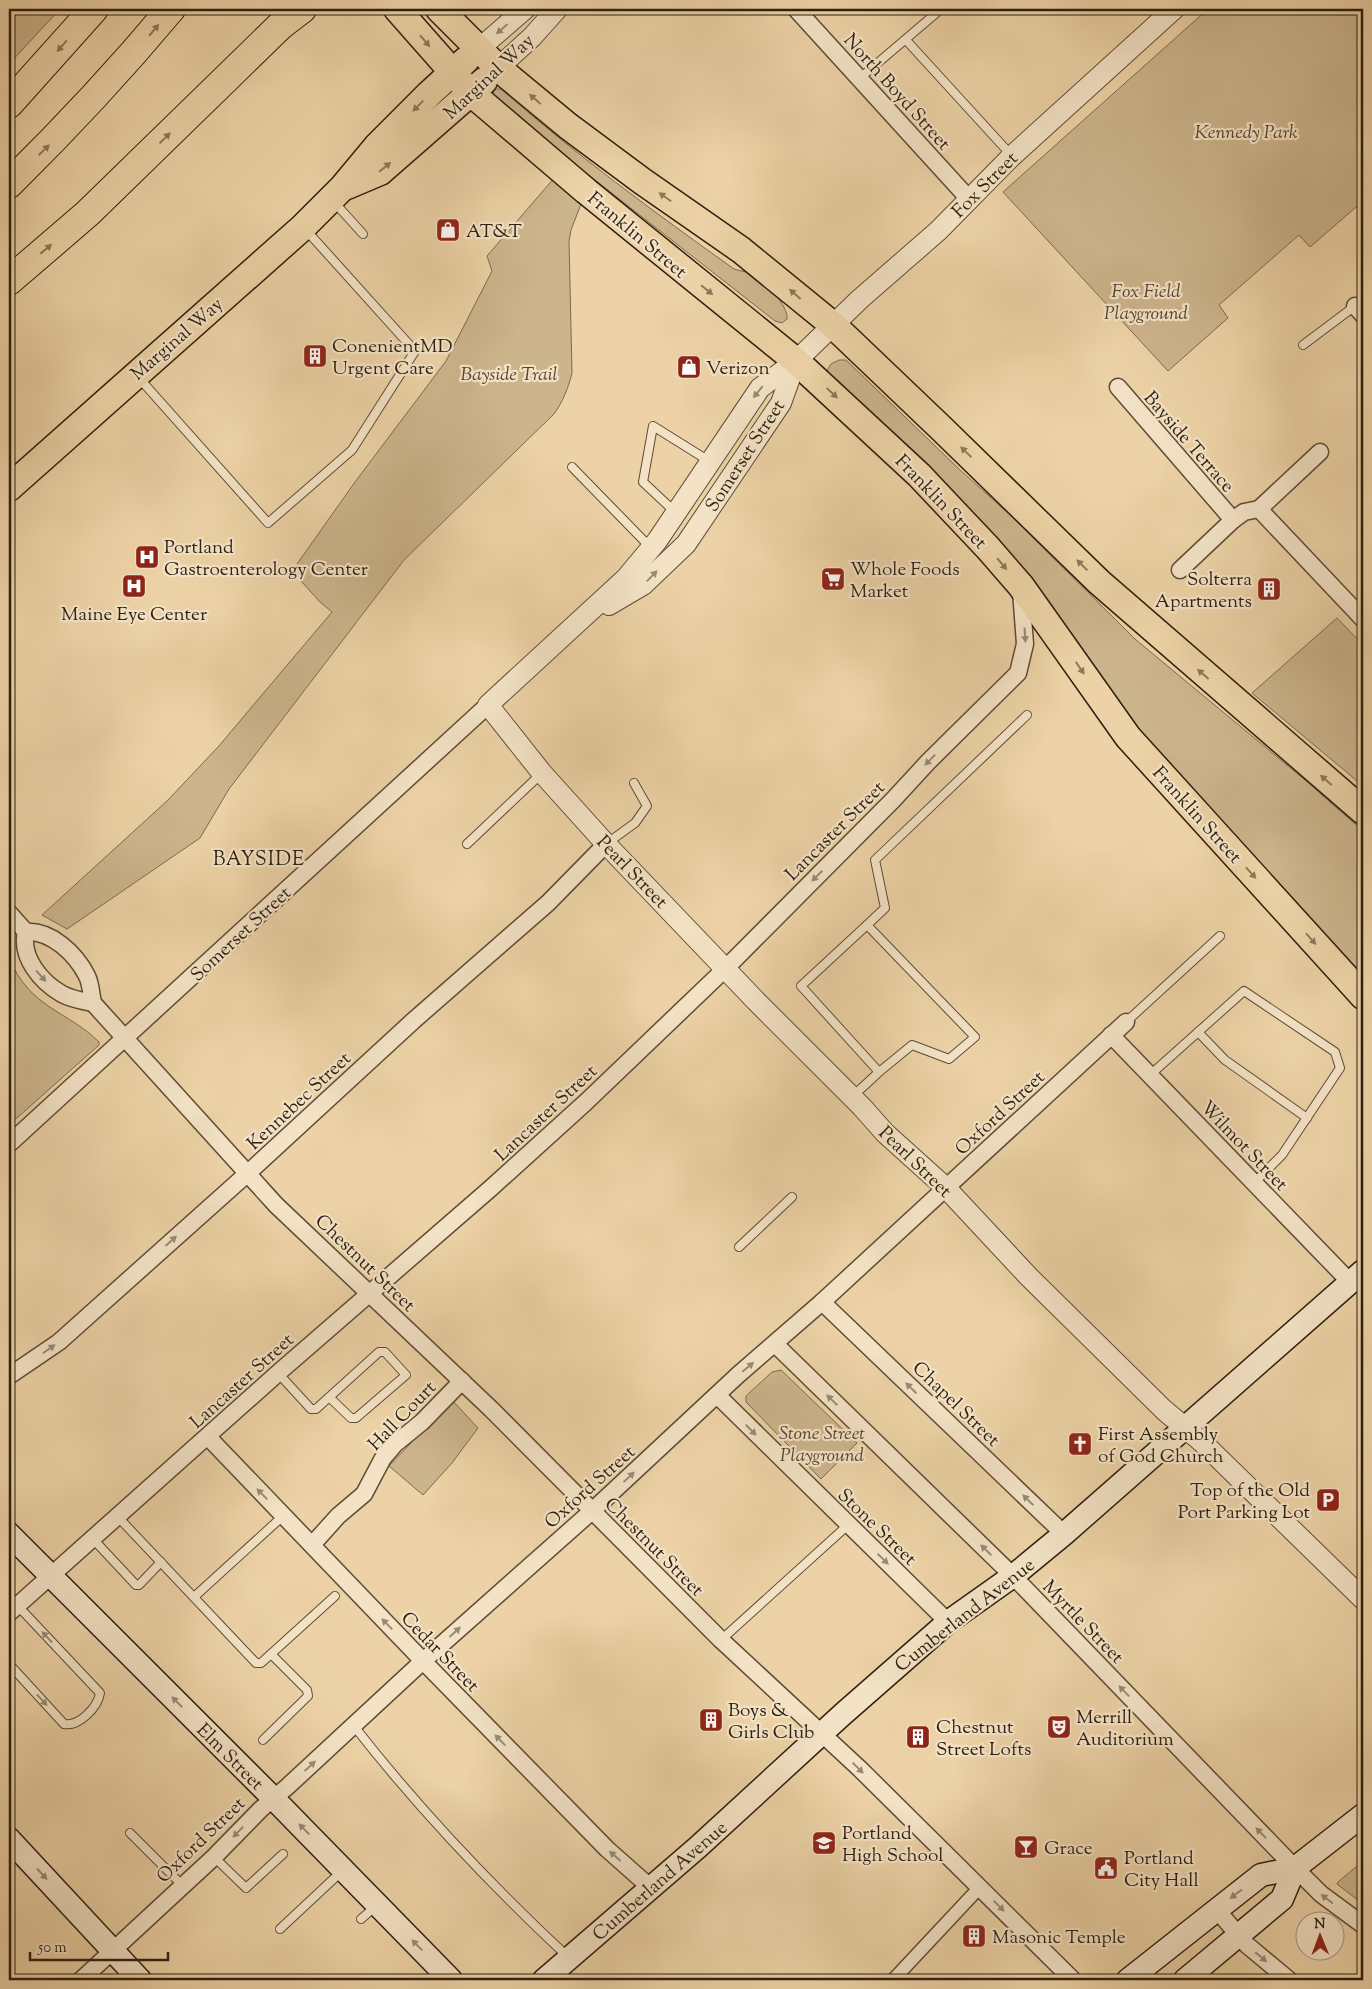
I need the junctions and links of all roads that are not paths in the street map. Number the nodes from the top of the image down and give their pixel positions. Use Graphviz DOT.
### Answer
graph roads {
  1 [pos="94,9"];
  2 [pos="171,9"];
  3 [pos="302,9"];
  4 [pos="398,9"];
  5 [pos="439,9"];
  6 [pos="524,9"];
  7 [pos="557,9"];
  8 [pos="796,9"];
  9 [pos="941,9"];
  10 [pos="1174,9"];
  11 [pos="906,40"];
  12 [pos="479,49"];
  13 [pos="498,68"];
  14 [pos="453,73"];
  15 [pos="860,78"];
  16 [pos="471,93"];
  17 [pos="9,104"];
  18 [pos="1012,156"];
  19 [pos="9,184"];
  20 [pos="336,194"];
  21 [pos="969,199"];
  22 [pos="303,227"];
  23 [pos="363,234"];
  24 [pos="9,280"];
  25 [pos="1360,307"];
  26 [pos="833,325"];
  27 [pos="1303,345"];
  28 [pos="796,361"];
  29 [pos="135,374"];
  30 [pos="1118,388"];
  31 [pos="1320,452"];
  32 [pos="710,462"];
  33 [pos="572,466"];
  34 [pos="9,488"];
  35 [pos="1259,509"];
  36 [pos="676,513"];
  37 [pos="1233,520"];
  38 [pos="651,548"];
  39 [pos="1180,570"];
  40 [pos="1021,586"];
  41 [pos="1363,619"];
  42 [pos="581,621"];
  43 [pos="488,705"];
  44 [pos="1027,715"];
  45 [pos="542,773"];
  46 [pos="634,783"];
  47 [pos="1363,812"];
  48 [pos="467,844"];
  49 [pos="606,844"];
  50 [pos="9,913"];
  51 [pos="867,925"];
  52 [pos="26,932"];
  53 [pos="1220,936"];
  54 [pos="726,968"];
  55 [pos="1363,996"];
  56 [pos="92,1003"];
  57 [pos="1126,1022"];
  58 [pos="1198,1032"];
  59 [pos="1111,1035"];
  60 [pos="125,1038"];
  61 [pos="880,1072"];
  62 [pos="1150,1075"];
  63 [pos="852,1097"];
  64 [pos="1307,1118"];
  65 [pos="9,1144"];
  66 [pos="248,1173"];
  67 [pos="1254,1183"];
  68 [pos="946,1188"];
  69 [pos="792,1197"];
  70 [pos="739,1247"];
  71 [pos="1357,1276"];
  72 [pos="369,1293"];
  73 [pos="822,1302"];
  74 [pos="775,1344"];
  75 [pos="278,1373"];
  76 [pos="9,1376"];
  77 [pos="462,1381"];
  78 [pos="717,1395"];
  79 [pos="329,1397"];
  80 [pos="1183,1427"];
  81 [pos="208,1437"];
  82 [pos="592,1511"];
  83 [pos="283,1516"];
  84 [pos="118,1517"];
  85 [pos="848,1525"];
  86 [pos="9,1534"];
  87 [pos="1064,1534"];
  88 [pos="93,1539"];
  89 [pos="312,1546"];
  90 [pos="161,1562"];
  91 [pos="51,1576"];
  92 [pos="1013,1576"];
  93 [pos="334,1596"];
  94 [pos="194,1597"];
  95 [pos="1363,1598"];
  96 [pos="13,1609"];
  97 [pos="948,1622"];
  98 [pos="721,1640"];
  99 [pos="271,1654"];
  100 [pos="423,1661"];
  101 [pos="9,1664"];
  102 [pos="354,1726"];
  103 [pos="823,1734"];
  104 [pos="263,1740"];
  105 [pos="273,1798"];
  106 [pos="1363,1815"];
  107 [pos="130,1833"];
  108 [pos="9,1839"];
  109 [pos="283,1854"];
  110 [pos="214,1857"];
  111 [pos="1295,1868"];
  112 [pos="344,1870"];
  113 [pos="182,1885"];
  114 [pos="980,1887"];
  115 [pos="651,1888"];
  116 [pos="378,1905"];
  117 [pos="1216,1909"];
  118 [pos="361,1920"];
  119 [pos="1363,1925"];
  120 [pos="280,1929"];
  121 [pos="1238,1936"];
  122 [pos="113,1951"];
  123 [pos="569,1958"];
  124 [pos="81,1980"];
  125 [pos="140,1980"];
  126 [pos="451,1980"];
  127 [pos="544,1980"];
  128 [pos="893,1980"];
  129 [pos="1073,1980"];
  130 [pos="1128,1980"];
  131 [pos="1185,1980"];
  132 [pos="1289,1980"];
  1 -- 17 [label="highway, one-way"];
  19 -- 2 [label="highway, one-way"];
  24 -- 3 [label="highway, one-way"];
  4 -- 14 [label="main road, Franklin Street, one-way"];
  5 -- 12 [label="main road"];
  6 -- 12 [label="street, Marginal Way, one-way"];
  7 -- 13 [label="street, Marginal Way"];
  8 -- 15 [label="street, North Boyd Street"];
  9 -- 11 [label="lane"];
  10 -- 18 [label="street, Fox Street"];
  11 -- 15 [label="lane"];
  11 -- 18 [label="lane"];
  12 -- 13 [label="main road"];
  12 -- 14 [label="main road, Marginal Way"];
  13 -- 16 [label="main road, Marginal Way"];
  26 -- 13 [label="main road, one-way"];
  14 -- 16 [label="main road, Franklin Street"];
  14 -- 20 [label="main road, Marginal Way, one-way"];
  15 -- 21 [label="street, North Boyd Street"];
  20 -- 16 [label="main road, Marginal Way, one-way"];
  16 -- 28 [label="main road, Franklin Street, one-way"];
  18 -- 21 [label="street, Fox Street"];
  20 -- 22 [label="main road, Marginal Way"];
  20 -- 23 [label="lane"];
  21 -- 26 [label="street, Fox Street"];
  22 -- 29 [label="main road, Marginal Way"];
  22 -- 29 [label="lane"];
  25 -- 27 [label="lane"];
  26 -- 28 [label="street, Fox Street"];
  47 -- 26 [label="main road, one-way"];
  28 -- 32 [label="street, Somerset Street, one-way"];
  28 -- 40 [label="main road, Franklin Street, one-way"];
  42 -- 28 [label="street, Somerset Street, one-way"];
  29 -- 34 [label="main road, Marginal Way"];
  30 -- 37 [label="street, Bayside Terrace"];
  31 -- 35 [label="street, Bayside Terrace"];
  32 -- 36 [label="street, Somerset Street"];
  32 -- 36 [label="lane"];
  33 -- 38 [label="lane"];
  35 -- 37 [label="street, Bayside Terrace"];
  35 -- 41 [label="street"];
  36 -- 38 [label="street, Somerset Street"];
  37 -- 39 [label="street, Bayside Terrace"];
  38 -- 42 [label="street, Somerset Street"];
  40 -- 54 [label="street, Lancaster Street, one-way"];
  40 -- 55 [label="main road, Franklin Street, one-way"];
  42 -- 43 [label="street, Somerset Street"];
  43 -- 45 [label="street, Pearl Street"];
  43 -- 60 [label="street, Somerset Street"];
  44 -- 51 [label="lane"];
  45 -- 48 [label="lane"];
  45 -- 49 [label="street, Pearl Street"];
  46 -- 49 [label="lane"];
  49 -- 54 [label="street, Pearl Street"];
  49 -- 66 [label="street, Kennebec Street"];
  50 -- 52 [label="street"];
  51 -- 61 [label="lane"];
  51 -- 61 [label="lane"];
  52 -- 56 [label="street"];
  52 -- 56 [label="street, Chestnut Street, one-way"];
  53 -- 57 [label="lane"];
  54 -- 63 [label="street, Pearl Street"];
  54 -- 72 [label="street, Lancaster Street"];
  56 -- 60 [label="street, Chestnut Street"];
  57 -- 59 [label="street, Oxford Street"];
  58 -- 62 [label="lane"];
  58 -- 64 [label="lane"];
  58 -- 64 [label="lane"];
  59 -- 62 [label="street, Wilmot Street"];
  59 -- 68 [label="street, Oxford Street"];
  60 -- 65 [label="street, Somerset Street"];
  60 -- 66 [label="street, Chestnut Street"];
  61 -- 63 [label="lane"];
  62 -- 67 [label="street, Wilmot Street"];
  63 -- 68 [label="street, Pearl Street"];
  64 -- 67 [label="lane"];
  66 -- 72 [label="street, Chestnut Street"];
  76 -- 66 [label="street, Kennebec Street, one-way"];
  67 -- 71 [label="street, Wilmot Street"];
  68 -- 73 [label="street, Oxford Street"];
  68 -- 80 [label="street, Pearl Street"];
  69 -- 70 [label="lane"];
  71 -- 80 [label="main road, Cumberland Avenue"];
  72 -- 75 [label="street, Lancaster Street"];
  72 -- 77 [label="street, Chestnut Street"];
  73 -- 74 [label="street, Oxford Street"];
  87 -- 73 [label="street, Chapel Street, one-way"];
  78 -- 74 [label="street, Oxford Street, one-way"];
  92 -- 74 [label="street, Myrtle Street, one-way"];
  75 -- 79 [label="lane"];
  75 -- 81 [label="street, Lancaster Street"];
  77 -- 82 [label="street, Chestnut Street"];
  77 -- 89 [label="street, Hall Court"];
  82 -- 78 [label="street, Oxford Street, one-way"];
  78 -- 85 [label="street, Stone Street, one-way"];
  79 -- 79 [label="lane"];
  80 -- 87 [label="main road, Cumberland Avenue"];
  80 -- 95 [label="street, Pearl Street"];
  83 -- 81 [label="street, Cedar Street, one-way"];
  81 -- 84 [label="street, Lancaster Street"];
  82 -- 98 [label="street, Chestnut Street"];
  100 -- 82 [label="street, Oxford Street, one-way"];
  83 -- 89 [label="street, Cedar Street"];
  83 -- 94 [label="lane"];
  84 -- 88 [label="street, Lancaster Street"];
  84 -- 90 [label="lane"];
  85 -- 97 [label="street, Stone Street, one-way"];
  85 -- 98 [label="lane"];
  86 -- 91 [label="main road, Elm Street"];
  87 -- 92 [label="main road, Cumberland Avenue"];
  88 -- 90 [label="lane"];
  88 -- 91 [label="street, Lancaster Street"];
  100 -- 89 [label="street, Cedar Street, one-way"];
  90 -- 94 [label="lane"];
  91 -- 96 [label="street, Lancaster Street"];
  105 -- 91 [label="main road, Elm Street, one-way"];
  92 -- 97 [label="main road, Cumberland Avenue"];
  111 -- 92 [label="street, Myrtle Street, one-way"];
  93 -- 99 [label="lane"];
  94 -- 99 [label="lane"];
  101 -- 96 [label="lane, one-way"];
  97 -- 103 [label="main road, Cumberland Avenue"];
  98 -- 103 [label="street, Chestnut Street"];
  99 -- 104 [label="lane"];
  100 -- 102 [label="street, Oxford Street"];
  115 -- 100 [label="street, Cedar Street, one-way"];
  105 -- 102 [label="street, Oxford Street, one-way"];
  102 -- 123 [label="lane"];
  103 -- 114 [label="street, Chestnut Street, one-way"];
  103 -- 115 [label="main road, Cumberland Avenue"];
  105 -- 110 [label="street, Oxford Street, one-way"];
  112 -- 105 [label="main road, Elm Street, one-way"];
  106 -- 111 [label="main road"];
  107 -- 113 [label="lane"];
  108 -- 122 [label="main road, one-way"];
  109 -- 110 [label="lane"];
  110 -- 113 [label="street, Oxford Street"];
  111 -- 117 [label="main road, one-way"];
  119 -- 111 [label="street, Myrtle Street, one-way"];
  111 -- 121 [label="main road"];
  112 -- 116 [label="main road, Elm Street"];
  112 -- 120 [label="lane"];
  113 -- 122 [label="street, Oxford Street"];
  114 -- 128 [label="street"];
  114 -- 129 [label="street, Chestnut Street, one-way"];
  115 -- 123 [label="main road, Cumberland Avenue"];
  116 -- 118 [label="lane"];
  126 -- 116 [label="main road, Elm Street, one-way"];
  117 -- 121 [label="street"];
  117 -- 130 [label="main road"];
  121 -- 131 [label="main road"];
  121 -- 132 [label="street, one-way"];
  122 -- 124 [label="street, Oxford Street"];
  122 -- 125 [label="main road"];
  123 -- 127 [label="main road, Cumberland Avenue"];
}
